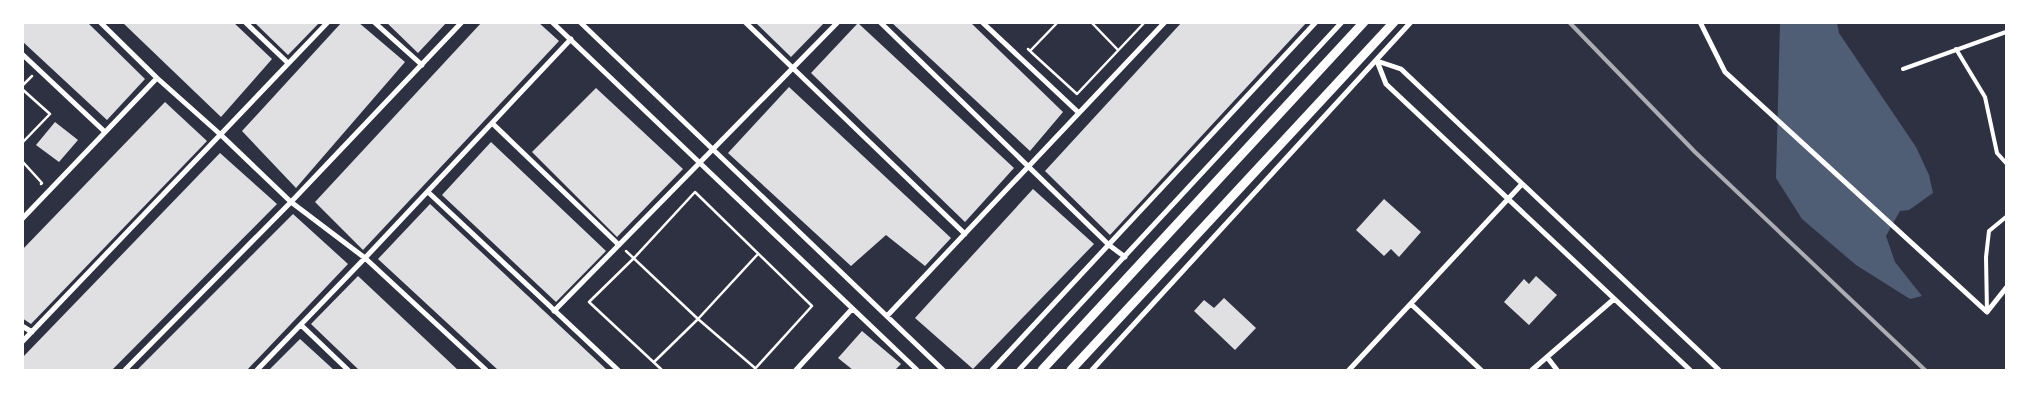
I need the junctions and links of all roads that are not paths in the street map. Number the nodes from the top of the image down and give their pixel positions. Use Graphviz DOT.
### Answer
graph roads {
  1 [pos="100,22"];
  2 [pos="245,22"];
  3 [pos="328,22"];
  4 [pos="374,22"];
  5 [pos="462,22"];
  6 [pos="552,22"];
  7 [pos="580,22"];
  8 [pos="745,22"];
  9 [pos="838,22"];
  10 [pos="880,22"];
  11 [pos="982,22"];
  12 [pos="1165,22"];
  13 [pos="1316,22"];
  14 [pos="1342,22"];
  15 [pos="1364,22"];
  16 [pos="1394,22"];
  17 [pos="1411,22"];
  18 [pos="1700,22"];
  19 [pos="2006,32"];
  20 [pos="571,39"];
  21 [pos="1956,50"];
  22 [pos="22,54"];
  23 [pos="1377,60"];
  24 [pos="288,63"];
  25 [pos="422,65"];
  26 [pos="793,69"];
  27 [pos="1903,69"];
  28 [pos="157,78"];
  29 [pos="1079,112"];
  30 [pos="492,124"];
  31 [pos="105,132"];
  32 [pos="221,135"];
  33 [pos="713,150"];
  34 [pos="700,163"];
  35 [pos="2006,163"];
  36 [pos="1028,166"];
  37 [pos="1522,184"];
  38 [pos="428,192"];
  39 [pos="1507,199"];
  40 [pos="291,202"];
  41 [pos="2006,217"];
  42 [pos="22,219"];
  43 [pos="965,234"];
  44 [pos="619,245"];
  45 [pos="1109,245"];
  46 [pos="1125,257"];
  47 [pos="365,258"];
  48 [pos="2006,288"];
  49 [pos="1614,299"];
  50 [pos="1411,304"];
  51 [pos="852,309"];
  52 [pos="554,311"];
  53 [pos="1987,312"];
  54 [pos="887,316"];
  55 [pos="301,325"];
  56 [pos="22,326"];
  57 [pos="32,332"];
  58 [pos="22,342"];
  59 [pos="1547,357"];
  60 [pos="125,370"];
  61 [pos="257,370"];
  62 [pos="348,370"];
  63 [pos="486,370"];
  64 [pos="618,370"];
  65 [pos="796,370"];
  66 [pos="917,370"];
  67 [pos="944,370"];
  68 [pos="992,370"];
  69 [pos="1019,370"];
  70 [pos="1042,370"];
  71 [pos="1071,370"];
  72 [pos="1092,370"];
  73 [pos="1349,370"];
  74 [pos="1481,370"];
  75 [pos="1532,370"];
  76 [pos="1557,370"];
  77 [pos="1690,370"];
  78 [pos="1719,370"];
  1 -- 28 [label="street"];
  2 -- 24 [label="street"];
  3 -- 24 [label="street"];
  4 -- 25 [label="street"];
  5 -- 25 [label="street"];
  6 -- 20 [label="street"];
  7 -- 33 [label="street"];
  8 -- 26 [label="street"];
  9 -- 26 [label="street"];
  10 -- 36 [label="street"];
  11 -- 29 [label="street"];
  12 -- 29 [label="street"];
  13 -- 45 [label="street"];
  14 -- 46 [label="street"];
  15 -- 70 [label="street"];
  16 -- 71 [label="street"];
  17 -- 23 [label="street"];
  18 -- 53 [label="street"];
  19 -- 21 [label="lane"];
  20 -- 30 [label="street"];
  20 -- 34 [label="street"];
  21 -- 27 [label="lane"];
  21 -- 35 [label="lane"];
  22 -- 31 [label="street"];
  23 -- 37 [label="street"];
  23 -- 39 [label="street"];
  23 -- 72 [label="street"];
  24 -- 32 [label="street"];
  25 -- 40 [label="street"];
  26 -- 33 [label="street"];
  26 -- 43 [label="street"];
  28 -- 31 [label="street"];
  28 -- 32 [label="street"];
  29 -- 36 [label="street"];
  30 -- 38 [label="street"];
  30 -- 44 [label="street"];
  31 -- 42 [label="street"];
  32 -- 40 [label="street"];
  32 -- 57 [label="street"];
  33 -- 34 [label="street"];
  33 -- 54 [label="street"];
  34 -- 44 [label="street"];
  34 -- 51 [label="street"];
  36 -- 43 [label="street"];
  36 -- 45 [label="street"];
  37 -- 39 [label="street"];
  37 -- 78 [label="street"];
  38 -- 47 [label="street"];
  38 -- 52 [label="street"];
  39 -- 49 [label="street"];
  39 -- 50 [label="street"];
  40 -- 47 [label="street"];
  40 -- 60 [label="street"];
  41 -- 53 [label="lane"];
  43 -- 54 [label="street"];
  44 -- 52 [label="street"];
  45 -- 46 [label="street"];
  45 -- 68 [label="street"];
  46 -- 69 [label="street"];
  47 -- 55 [label="street"];
  47 -- 63 [label="street"];
  48 -- 53 [label="street"];
  49 -- 59 [label="street"];
  49 -- 77 [label="street"];
  50 -- 73 [label="street"];
  50 -- 74 [label="street"];
  51 -- 65 [label="street"];
  51 -- 66 [label="street"];
  52 -- 64 [label="street"];
  54 -- 67 [label="street"];
  55 -- 61 [label="street"];
  55 -- 62 [label="street"];
  56 -- 57 [label="street"];
  57 -- 58 [label="street"];
  59 -- 75 [label="street"];
  59 -- 76 [label="street"];
}
